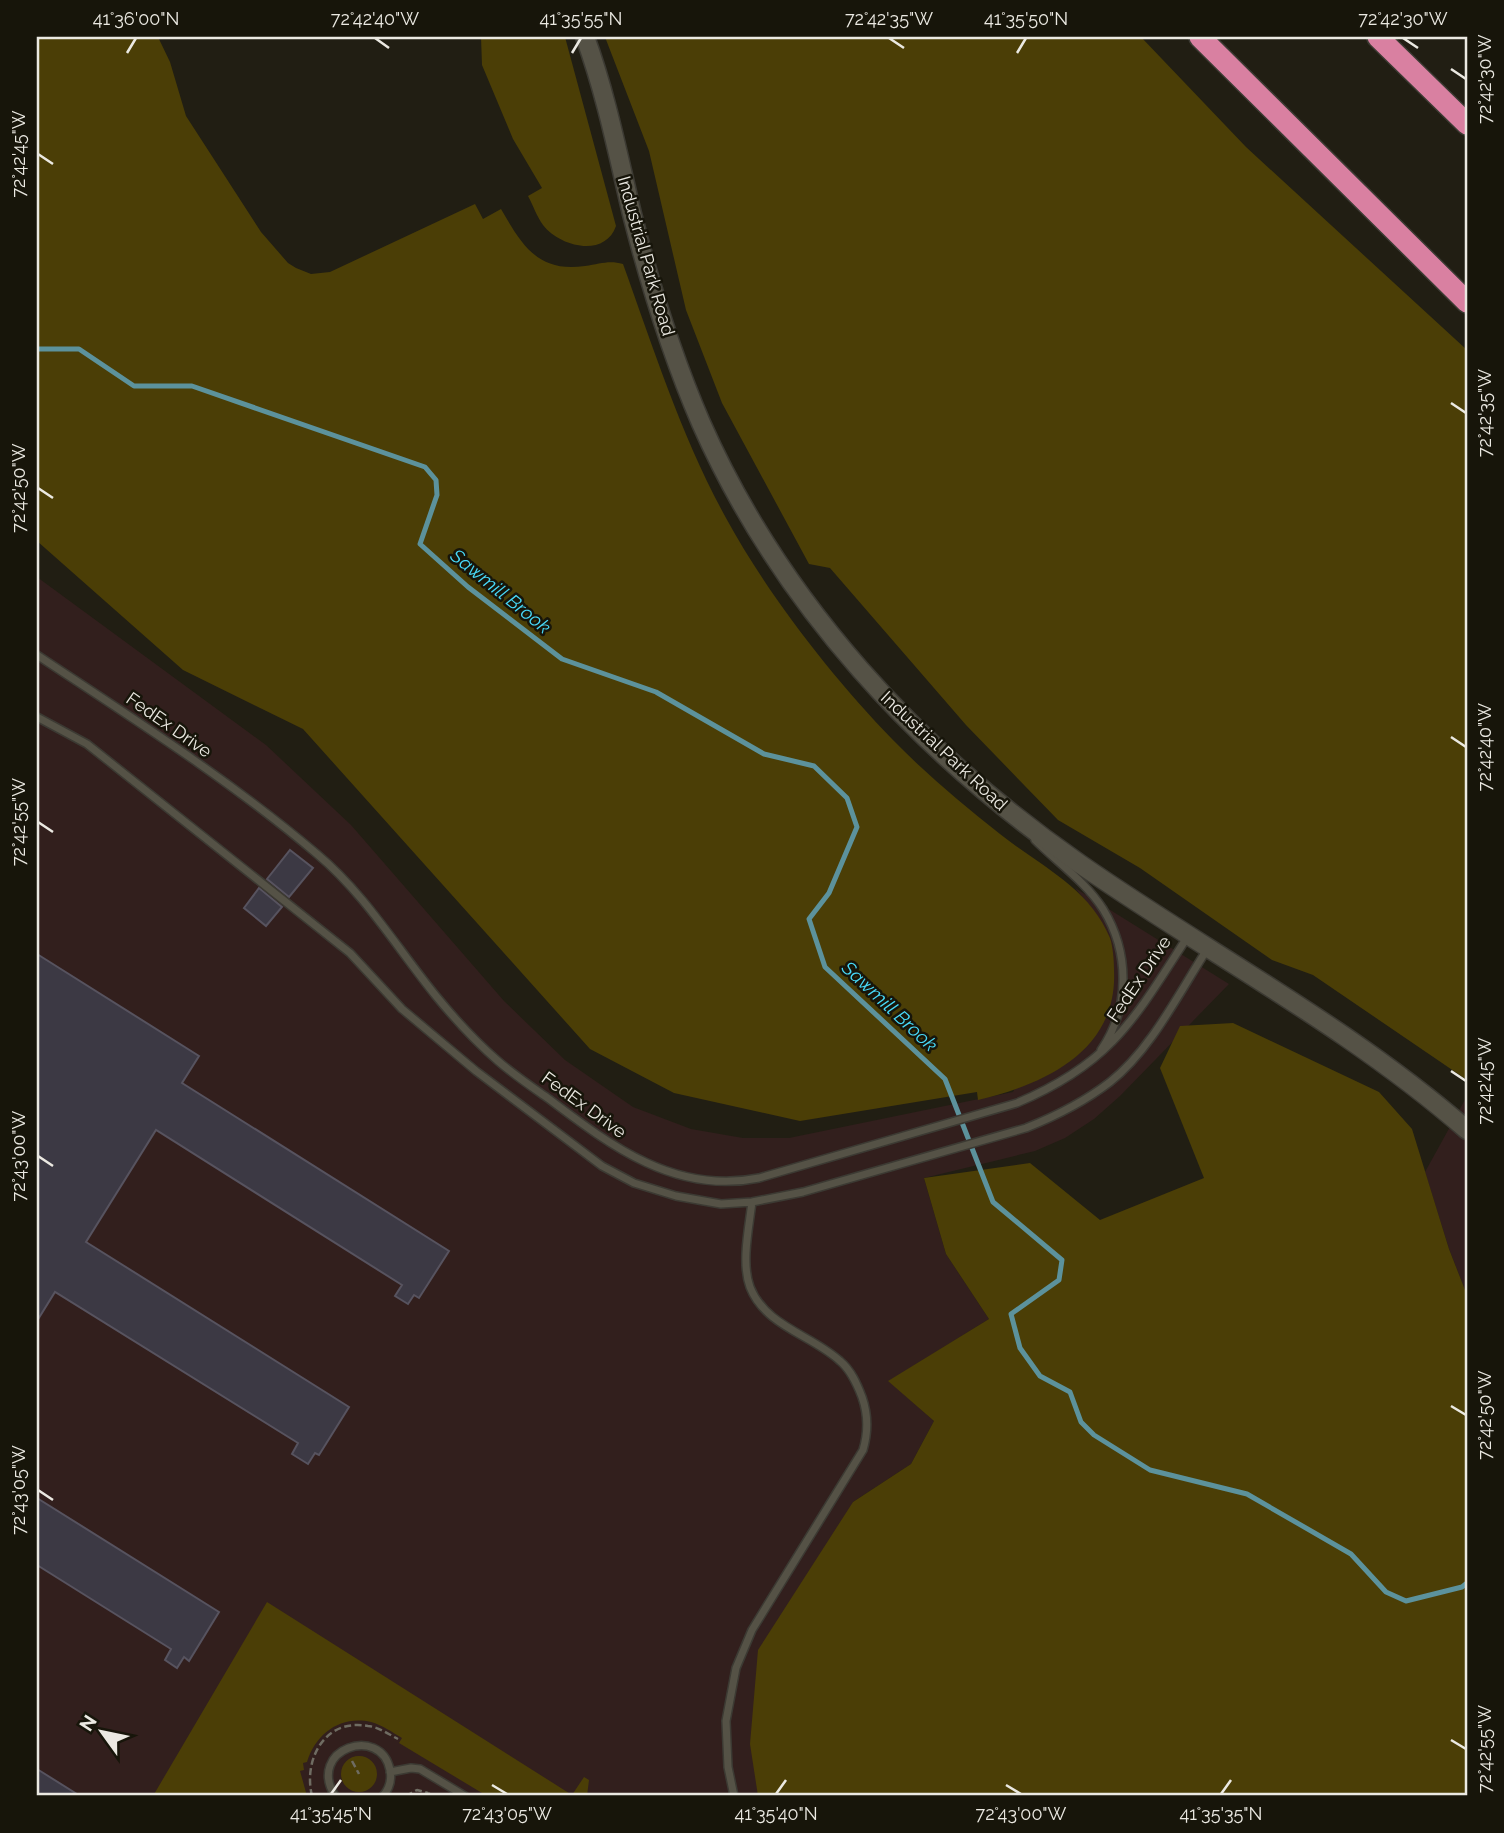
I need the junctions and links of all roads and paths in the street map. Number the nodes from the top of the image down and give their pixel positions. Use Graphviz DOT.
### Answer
graph roads {
  1 [pos="585,37"];
  2 [pos="1200,37"];
  3 [pos="1378,37"];
  4 [pos="1467,124"];
  5 [pos="1467,302"];
  6 [pos="37,655"];
  7 [pos="37,717"];
  8 [pos="965,776"];
  9 [pos="1188,935"];
  10 [pos="1208,948"];
  11 [pos="1095,1060"];
  12 [pos="1467,1130"];
  13 [pos="752,1202"];
  14 [pos="390,1772"];
  15 [pos="428,1793"];
  16 [pos="335,1796"];
  17 [pos="383,1796"];
  18 [pos="406,1796"];
  19 [pos="418,1796"];
  20 [pos="434,1796"];
  21 [pos="466,1796"];
  22 [pos="734,1796"];
  1 -- 8 [label="street, Industrial Park Road"];
  2 -- 5 [label="highway"];
  3 -- 4 [label="highway"];
  6 -- 11 [label="lane, FedEx Drive"];
  7 -- 13 [label="lane"];
  8 -- 9 [label="street, Industrial Park Road"];
  8 -- 11 [label="lane"];
  9 -- 10 [label="street, Industrial Park Road"];
  9 -- 11 [label="lane, FedEx Drive"];
  10 -- 12 [label="street, Industrial Park Road"];
  10 -- 13 [label="lane"];
  13 -- 22 [label="lane"];
  14 -- 16 [label="lane"];
  14 -- 17 [label="lane"];
  14 -- 21 [label="lane"];
  15 -- 18 [label="path"];
  15 -- 19 [label="path"];
  15 -- 20 [label="path"];
}
